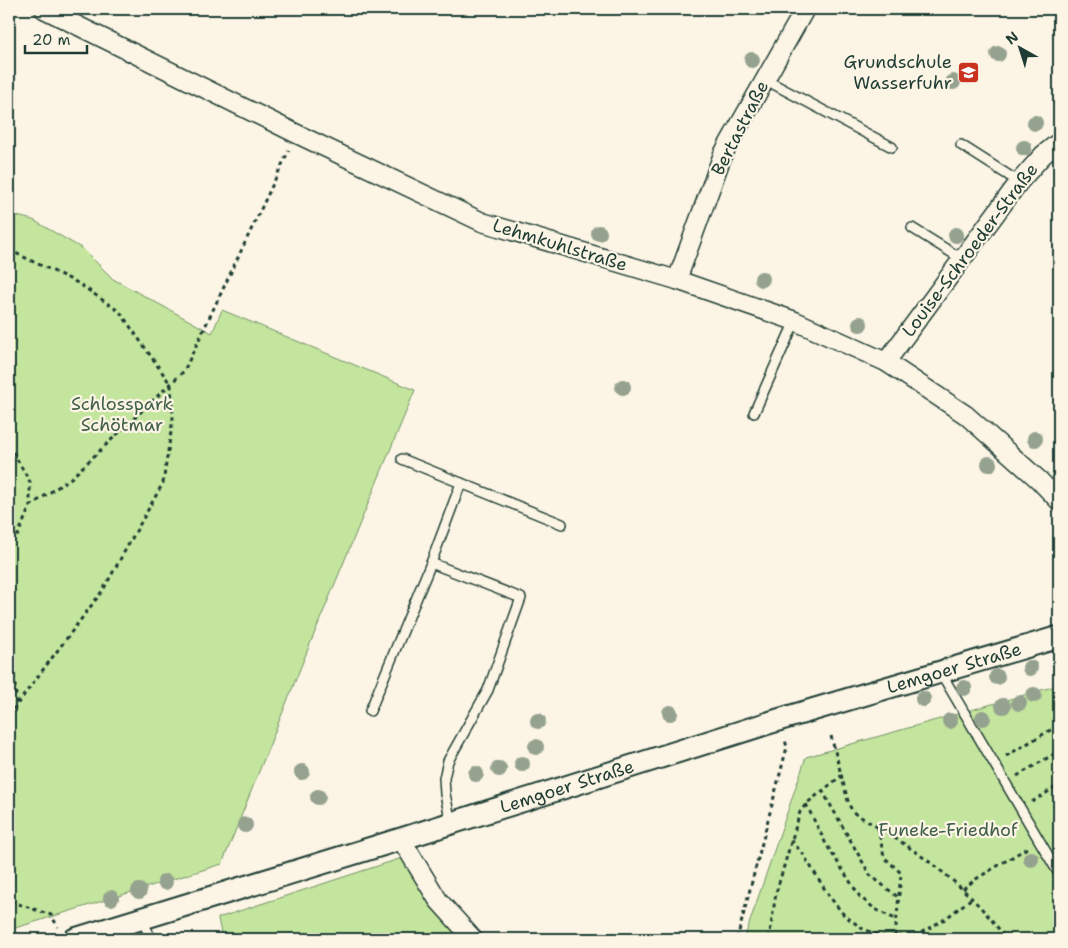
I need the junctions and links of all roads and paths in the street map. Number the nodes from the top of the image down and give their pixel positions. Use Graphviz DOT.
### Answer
graph roads {
  1 [pos="44,9"];
  2 [pos="805,9"];
  3 [pos="764,79"];
  4 [pos="297,134"];
  5 [pos="1059,142"];
  6 [pos="962,145"];
  7 [pos="892,148"];
  8 [pos="1019,182"];
  9 [pos="912,228"];
  10 [pos="9,250"];
  11 [pos="962,258"];
  12 [pos="677,280"];
  13 [pos="795,321"];
  14 [pos="886,362"];
  15 [pos="171,385"];
  16 [pos="754,413"];
  17 [pos="9,445"];
  18 [pos="402,459"];
  19 [pos="461,483"];
  20 [pos="1059,501"];
  21 [pos="30,506"];
  22 [pos="562,524"];
  23 [pos="9,538"];
  24 [pos="431,563"];
  25 [pos="9,628"];
  26 [pos="1059,637"];
  27 [pos="940,672"];
  28 [pos="17,705"];
  29 [pos="370,711"];
  30 [pos="9,714"];
  31 [pos="778,720"];
  32 [pos="1059,724"];
  33 [pos="831,736"];
  34 [pos="1059,751"];
  35 [pos="994,763"];
  36 [pos="842,776"];
  37 [pos="1005,783"];
  38 [pos="1059,785"];
  39 [pos="822,790"];
  40 [pos="806,804"];
  41 [pos="1020,809"];
  42 [pos="9,814"];
  43 [pos="451,823"];
  44 [pos="878,827"];
  45 [pos="401,839"];
  46 [pos="791,840"];
  47 [pos="1039,841"];
  48 [pos="1059,874"];
  49 [pos="963,889"];
  50 [pos="899,898"];
  51 [pos="972,898"];
  52 [pos="10,902"];
  53 [pos="142,919"];
  54 [pos="897,920"];
  55 [pos="67,935"];
  56 [pos="895,937"];
  57 [pos="885,938"];
  58 [pos="150,939"];
  59 [pos="473,939"];
  60 [pos="737,939"];
  61 [pos="769,939"];
  62 [pos="1006,939"];
  1 -- 4 [label="street, Lehmkuhlstraße"];
  2 -- 3 [label="street, Bertastraße"];
  3 -- 7 [label="lane"];
  3 -- 12 [label="street, Bertastraße"];
  4 -- 12 [label="street, Lehmkuhlstraße"];
  4 -- 15 [label="path"];
  5 -- 8 [label="street, Louise-Schroeder-Straße"];
  6 -- 8 [label="lane"];
  8 -- 11 [label="street, Louise-Schroeder-Straße"];
  9 -- 11 [label="lane"];
  10 -- 15 [label="path"];
  11 -- 14 [label="street, Louise-Schroeder-Straße"];
  12 -- 13 [label="street, Lehmkuhlstraße"];
  13 -- 14 [label="street, Lehmkuhlstraße"];
  13 -- 16 [label="lane"];
  14 -- 20 [label="street, Lehmkuhlstraße"];
  15 -- 21 [label="path"];
  15 -- 28 [label="path"];
  17 -- 21 [label="path"];
  18 -- 19 [label="lane"];
  19 -- 22 [label="lane"];
  19 -- 24 [label="lane"];
  21 -- 23 [label="path"];
  24 -- 29 [label="lane"];
  24 -- 43 [label="lane"];
  25 -- 28 [label="path"];
  26 -- 27 [label="street, Lemgoer Straße"];
  27 -- 31 [label="street, Lemgoer Straße"];
  27 -- 35 [label="lane"];
  28 -- 30 [label="path"];
  31 -- 43 [label="street, Lemgoer Straße"];
  31 -- 60 [label="path"];
  32 -- 35 [label="path"];
  33 -- 36 [label="path"];
  34 -- 37 [label="path"];
  35 -- 37 [label="lane"];
  36 -- 39 [label="path"];
  36 -- 44 [label="path"];
  37 -- 41 [label="lane"];
  38 -- 41 [label="path"];
  39 -- 40 [label="path"];
  39 -- 50 [label="path"];
  40 -- 46 [label="path"];
  40 -- 54 [label="path"];
  41 -- 47 [label="lane"];
  42 -- 52 [label="path"];
  43 -- 45 [label="street, Lemgoer Straße"];
  44 -- 49 [label="path"];
  44 -- 50 [label="path"];
  45 -- 53 [label="street, Lemgoer Straße"];
  45 -- 59 [label="street"];
  46 -- 57 [label="path"];
  46 -- 61 [label="path"];
  47 -- 48 [label="lane"];
  47 -- 49 [label="path"];
  49 -- 51 [label="path"];
  50 -- 54 [label="path"];
  51 -- 56 [label="path"];
  51 -- 62 [label="path"];
  52 -- 55 [label="path"];
  53 -- 55 [label="street, Lemgoer Straße"];
  53 -- 58 [label="lane"];
  54 -- 56 [label="path"];
  56 -- 57 [label="path"];
}
